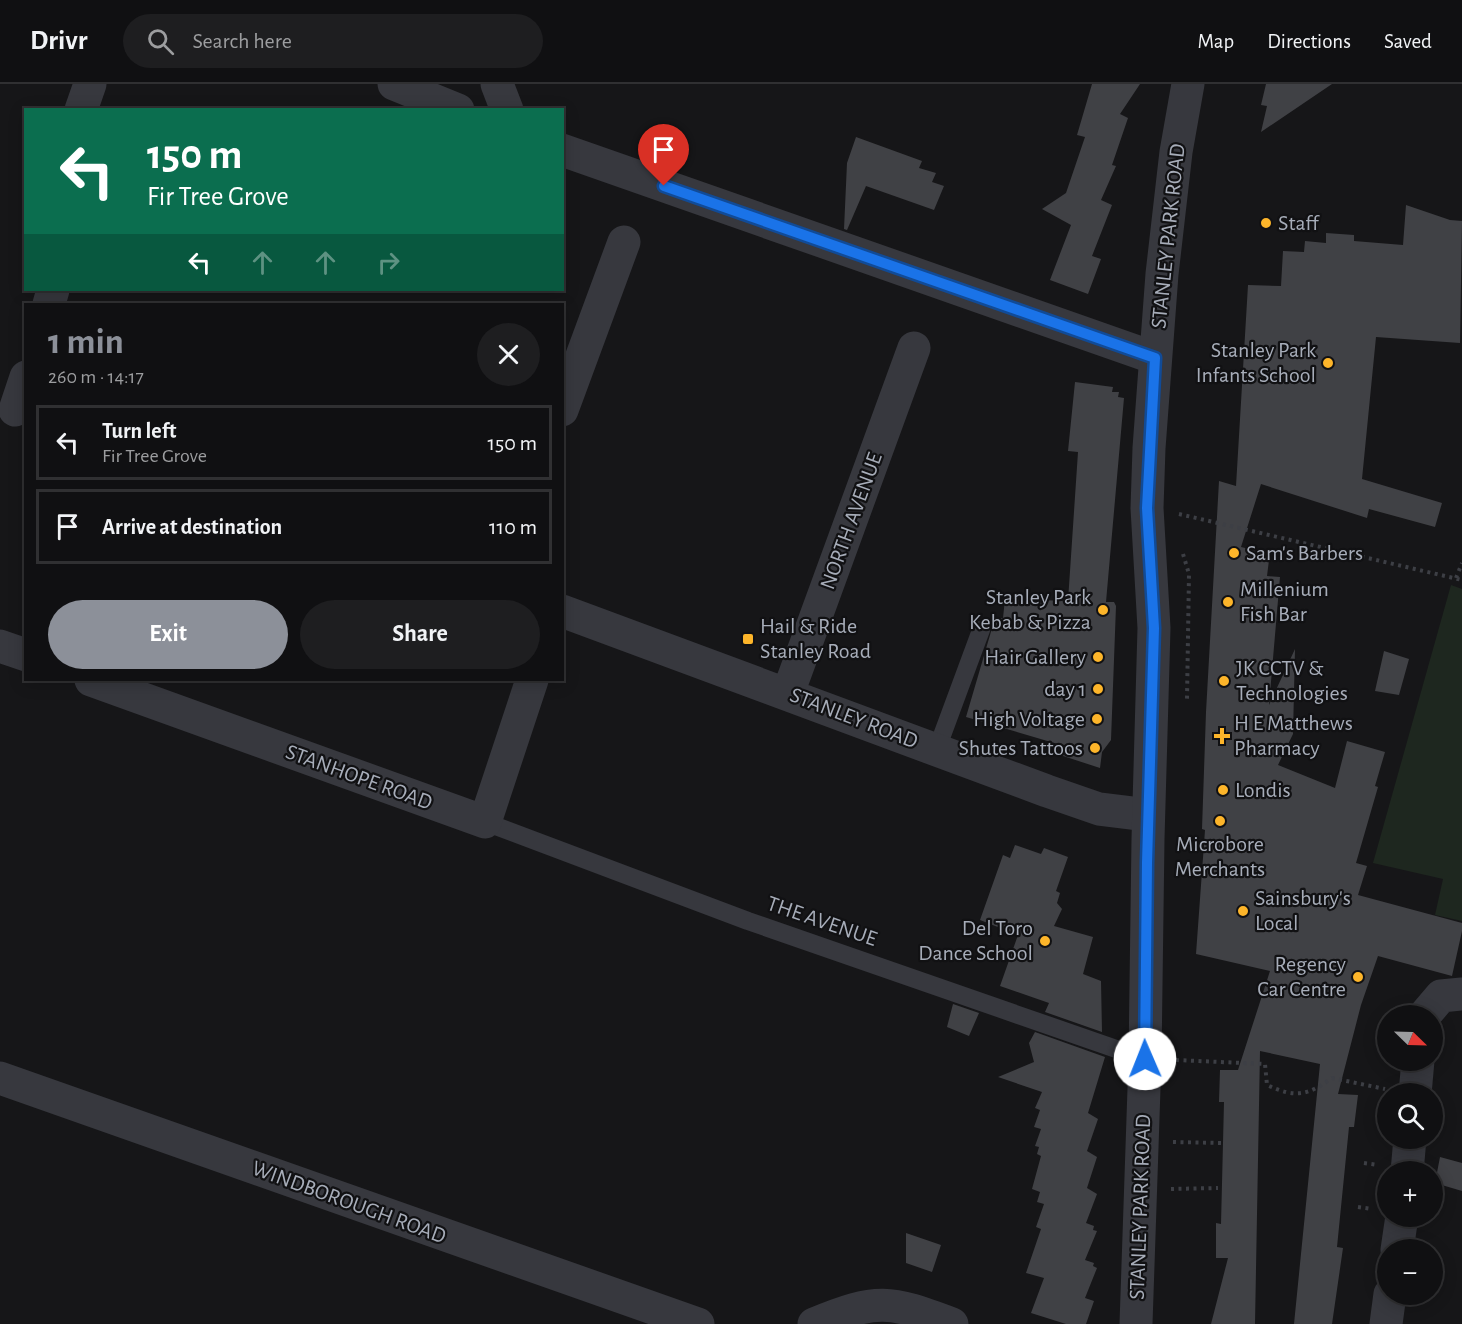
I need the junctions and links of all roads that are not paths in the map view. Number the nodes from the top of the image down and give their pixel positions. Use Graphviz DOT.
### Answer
graph roads {
  1 [pos="90,84"];
  2 [pos="497,84"];
  3 [pos="1188,84"];
  4 [pos="82,108"];
  5 [pos="506,108"];
  6 [pos="564,151"];
  7 [pos="624,242"];
  8 [pos="914,348"];
  9 [pos="1155,358"];
  10 [pos="24,382"];
  11 [pos="564,405"];
  12 [pos="13,410"];
  13 [pos="564,612"];
  14 [pos="981,630"];
  15 [pos="0,646"];
  16 [pos="24,654"];
  17 [pos="94,681"];
  18 [pos="532,681"];
  19 [pos="788,693"];
  20 [pos="937,750"];
  21 [pos="1148,815"];
  22 [pos="485,822"];
  23 [pos="1462,994"];
  24 [pos="1433,1005"];
  25 [pos="1145,1059"];
  26 [pos="0,1078"];
  27 [pos="1389,1305"];
  28 [pos="698,1324"];
  29 [pos="814,1324"];
  30 [pos="952,1324"];
  31 [pos="1136,1324"];
  32 [pos="1386,1324"];
  1 -- 4 [label="street"];
  2 -- 5 [label="street"];
  3 -- 9 [label="street, STANLEY PARK ROAD"];
  6 -- 9 [label="street"];
  7 -- 11 [label="street"];
  8 -- 19 [label="street, NORTH AVENUE"];
  9 -- 21 [label="street, STANLEY PARK ROAD"];
  10 -- 12 [label="street"];
  13 -- 19 [label="street, STANLEY ROAD"];
  14 -- 20 [label="lane"];
  15 -- 16 [label="street"];
  17 -- 22 [label="street, STANHOPE ROAD"];
  18 -- 22 [label="street"];
  19 -- 20 [label="street, STANLEY ROAD"];
  20 -- 21 [label="street, STANLEY ROAD"];
  21 -- 25 [label="street, STANLEY PARK ROAD"];
  22 -- 25 [label="lane, THE AVENUE"];
  23 -- 24 [label="street"];
  25 -- 31 [label="street, STANLEY PARK ROAD"];
  26 -- 28 [label="street, WINDBOROUGH ROAD"];
  27 -- 32 [label="street"];
  29 -- 30 [label="street"];
}
